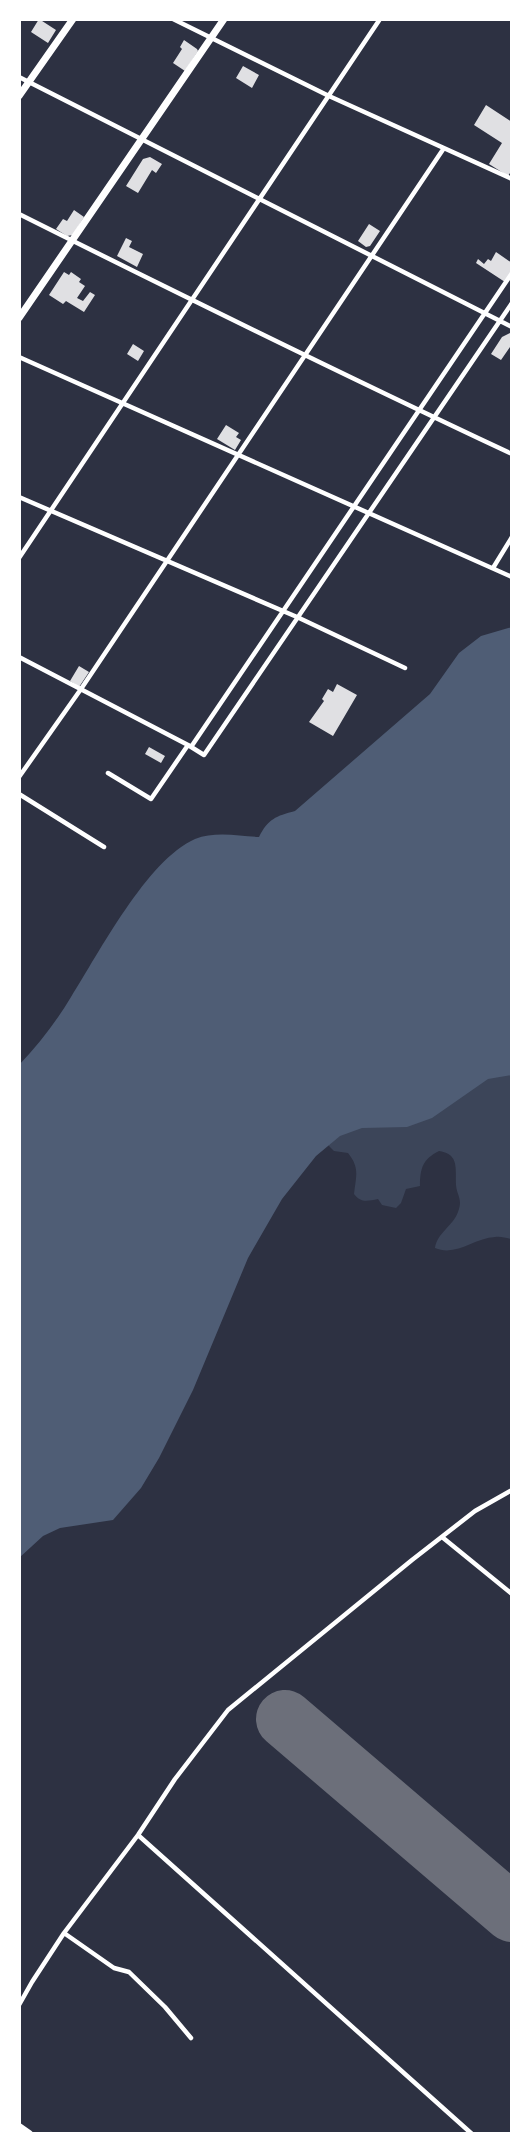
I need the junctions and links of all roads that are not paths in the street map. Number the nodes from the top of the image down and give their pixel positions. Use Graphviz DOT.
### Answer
graph roads {
  1 [pos="72,19"];
  2 [pos="173,19"];
  3 [pos="224,19"];
  4 [pos="380,19"];
  5 [pos="211,38"];
  6 [pos="19,77"];
  7 [pos="29,82"];
  8 [pos="19,96"];
  9 [pos="329,96"];
  10 [pos="142,138"];
  11 [pos="444,149"];
  12 [pos="512,179"];
  13 [pos="260,198"];
  14 [pos="19,214"];
  15 [pos="72,241"];
  16 [pos="371,256"];
  17 [pos="512,273"];
  18 [pos="191,301"];
  19 [pos="512,303"];
  20 [pos="484,313"];
  21 [pos="19,318"];
  22 [pos="499,320"];
  23 [pos="512,327"];
  24 [pos="305,354"];
  25 [pos="19,357"];
  26 [pos="122,403"];
  27 [pos="418,411"];
  28 [pos="433,417"];
  29 [pos="512,454"];
  30 [pos="238,455"];
  31 [pos="19,497"];
  32 [pos="353,507"];
  33 [pos="52,511"];
  34 [pos="368,513"];
  35 [pos="512,537"];
  36 [pos="19,558"];
  37 [pos="166,561"];
  38 [pos="493,568"];
  39 [pos="512,577"];
  40 [pos="283,611"];
  41 [pos="297,617"];
  42 [pos="19,657"];
  43 [pos="405,667"];
  44 [pos="82,689"];
  45 [pos="190,746"];
  46 [pos="108,773"];
  47 [pos="19,777"];
  48 [pos="19,794"];
  49 [pos="104,846"];
  50 [pos="512,1490"];
  51 [pos="442,1537"];
  52 [pos="512,1594"];
  53 [pos="138,1835"];
  54 [pos="64,1933"];
  55 [pos="19,2005"];
  56 [pos="191,2038"];
  57 [pos="19,2127"];
  58 [pos="29,2134"];
  59 [pos="472,2134"];
  1 -- 7 [label="main road"];
  2 -- 5 [label="street"];
  3 -- 5 [label="main road"];
  4 -- 9 [label="street"];
  5 -- 9 [label="street"];
  5 -- 10 [label="main road"];
  6 -- 7 [label="street"];
  7 -- 8 [label="main road"];
  7 -- 10 [label="street"];
  9 -- 11 [label="street"];
  9 -- 13 [label="street"];
  10 -- 13 [label="street"];
  10 -- 15 [label="main road"];
  11 -- 12 [label="street"];
  11 -- 16 [label="street"];
  13 -- 16 [label="street"];
  13 -- 18 [label="street"];
  14 -- 15 [label="street"];
  15 -- 18 [label="street"];
  15 -- 21 [label="main road"];
  16 -- 20 [label="street"];
  16 -- 24 [label="street"];
  17 -- 20 [label="street"];
  18 -- 24 [label="street"];
  18 -- 26 [label="street"];
  19 -- 22 [label="street"];
  20 -- 22 [label="street"];
  20 -- 27 [label="street"];
  22 -- 23 [label="street"];
  22 -- 28 [label="street"];
  24 -- 27 [label="street"];
  24 -- 30 [label="street"];
  25 -- 26 [label="street"];
  26 -- 30 [label="street"];
  26 -- 33 [label="street"];
  27 -- 28 [label="street"];
  27 -- 32 [label="street"];
  28 -- 29 [label="street"];
  28 -- 34 [label="street"];
  30 -- 32 [label="street"];
  30 -- 37 [label="street"];
  31 -- 33 [label="street"];
  32 -- 34 [label="street"];
  32 -- 40 [label="street"];
  33 -- 36 [label="street"];
  33 -- 37 [label="street"];
  34 -- 38 [label="street"];
  34 -- 41 [label="street"];
  35 -- 38 [label="street"];
  37 -- 40 [label="street"];
  37 -- 44 [label="street"];
  38 -- 39 [label="street"];
  40 -- 41 [label="street"];
  40 -- 45 [label="street"];
  41 -- 43 [label="street"];
  41 -- 45 [label="street"];
  42 -- 44 [label="street"];
  44 -- 45 [label="street"];
  44 -- 47 [label="street"];
  45 -- 46 [label="street"];
  48 -- 49 [label="street"];
  50 -- 51 [label="street"];
  51 -- 52 [label="street"];
  51 -- 53 [label="street"];
  53 -- 54 [label="street"];
  53 -- 59 [label="street"];
  54 -- 55 [label="street"];
  54 -- 56 [label="street"];
  57 -- 58 [label="main road"];
}
